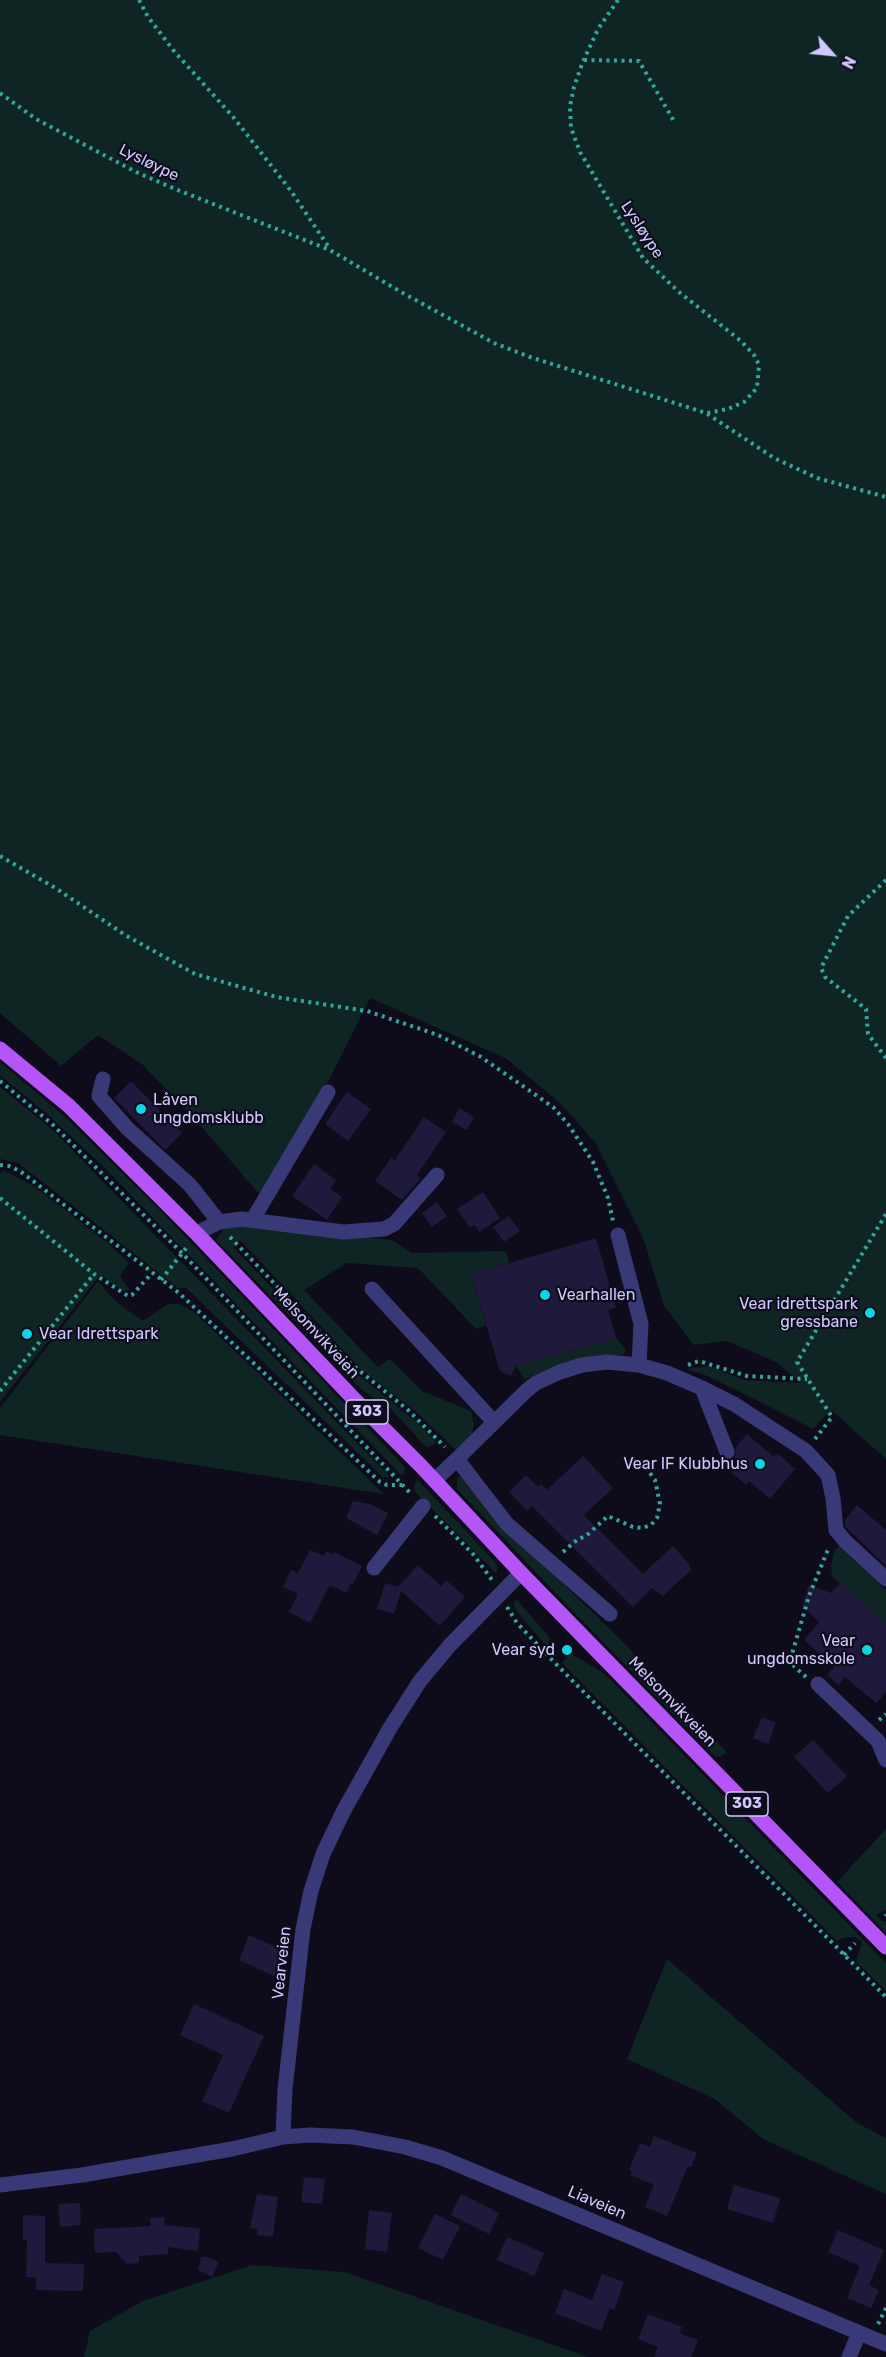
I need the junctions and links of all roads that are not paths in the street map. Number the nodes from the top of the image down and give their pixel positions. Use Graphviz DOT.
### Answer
graph roads {
  1 [pos="0,1049"];
  2 [pos="103,1079"];
  3 [pos="328,1092"];
  4 [pos="437,1175"];
  5 [pos="253,1219"];
  6 [pos="219,1222"];
  7 [pos="198,1235"];
  8 [pos="618,1235"];
  9 [pos="372,1289"];
  10 [pos="639,1365"];
  11 [pos="702,1388"];
  12 [pos="494,1422"];
  13 [pos="727,1452"];
  14 [pos="457,1459"];
  15 [pos="435,1480"];
  16 [pos="423,1506"];
  17 [pos="374,1568"];
  18 [pos="521,1573"];
  19 [pos="886,1579"];
  20 [pos="610,1614"];
  21 [pos="818,1684"];
  22 [pos="886,1760"];
  23 [pos="886,1947"];
  24 [pos="283,2137"];
  25 [pos="0,2185"];
  26 [pos="859,2333"];
  27 [pos="886,2344"];
  28 [pos="849,2357"];
  1 -- 7 [label="main road, Melsomvikveien / 303"];
  2 -- 6 [label="street"];
  3 -- 5 [label="street"];
  4 -- 5 [label="street"];
  5 -- 6 [label="street"];
  6 -- 7 [label="street"];
  7 -- 15 [label="main road, Melsomvikveien / 303"];
  8 -- 10 [label="street"];
  9 -- 12 [label="street"];
  10 -- 11 [label="street"];
  10 -- 12 [label="street"];
  11 -- 13 [label="street"];
  11 -- 19 [label="street"];
  12 -- 14 [label="street"];
  14 -- 15 [label="street"];
  14 -- 20 [label="street"];
  15 -- 18 [label="main road, Melsomvikveien / 303"];
  16 -- 17 [label="street"];
  18 -- 23 [label="main road, Melsomvikveien / 303"];
  18 -- 24 [label="street, Vearveien"];
  21 -- 22 [label="street"];
  24 -- 25 [label="street"];
  24 -- 26 [label="street, Liaveien"];
  26 -- 27 [label="street, Liaveien"];
  26 -- 28 [label="street"];
}
